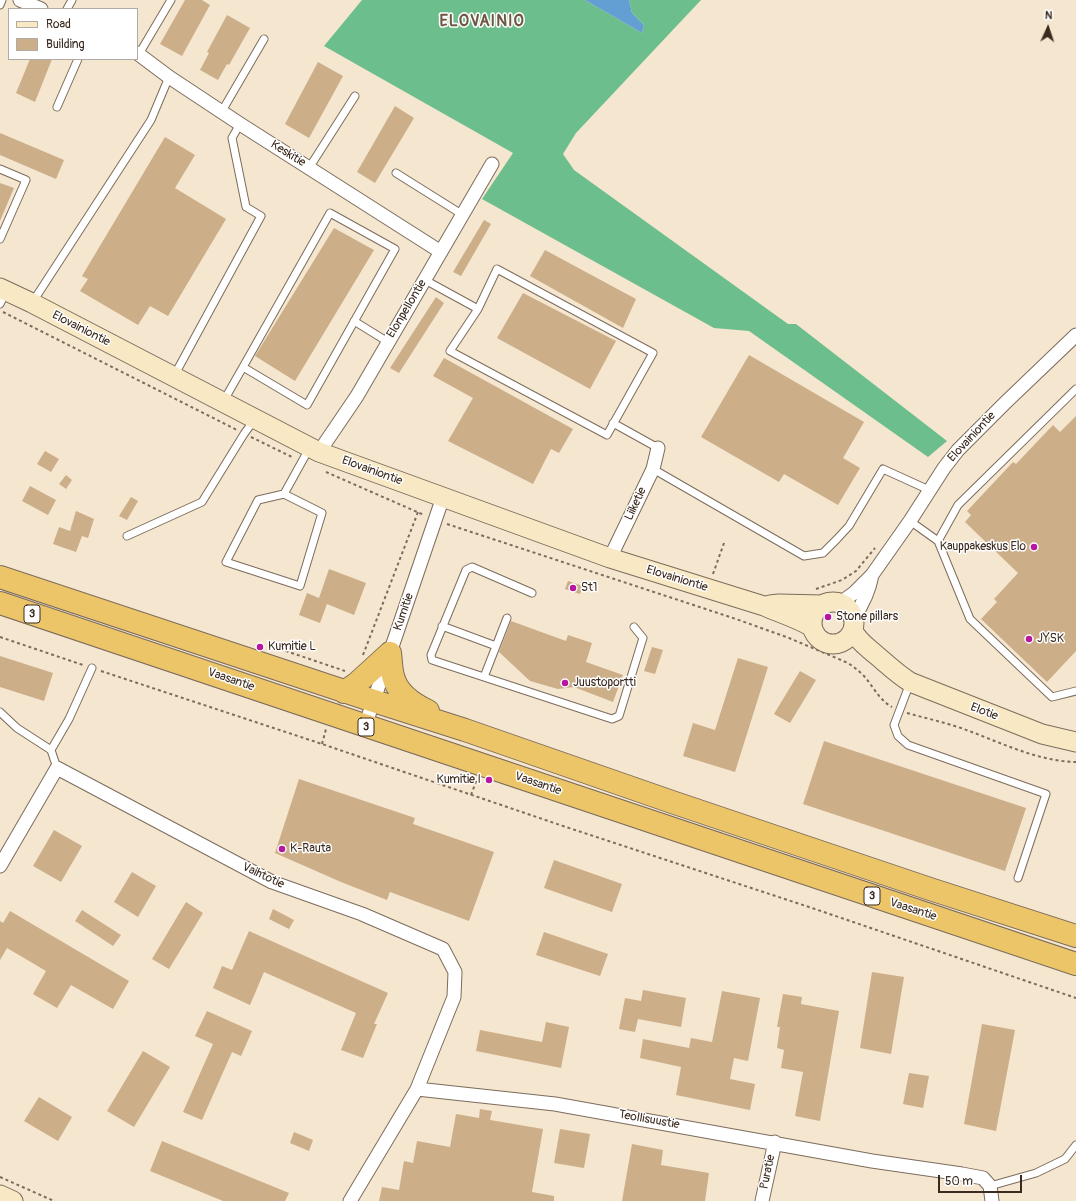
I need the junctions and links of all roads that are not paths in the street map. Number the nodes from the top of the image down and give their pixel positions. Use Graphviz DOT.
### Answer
graph roads {
  1 [pos="2,0"];
  2 [pos="20,0"];
  3 [pos="171,0"];
  4 [pos="0,5"];
  5 [pos="38,5"];
  6 [pos="264,39"];
  7 [pos="138,54"];
  8 [pos="78,60"];
  9 [pos="169,77"];
  10 [pos="355,96"];
  11 [pos="57,107"];
  12 [pos="222,111"];
  13 [pos="240,124"];
  14 [pos="492,164"];
  15 [pos="309,168"];
  16 [pos="0,169"];
  17 [pos="396,173"];
  18 [pos="463,215"];
  19 [pos="0,239"];
  20 [pos="441,252"];
  21 [pos="425,280"];
  22 [pos="2,294"];
  23 [pos="32,303"];
  24 [pos="478,309"];
  25 [pos="354,321"];
  26 [pos="1076,335"];
  27 [pos="388,342"];
  28 [pos="243,367"];
  29 [pos="174,377"];
  30 [pos="1076,389"];
  31 [pos="223,402"];
  32 [pos="255,419"];
  33 [pos="613,424"];
  34 [pos="658,448"];
  35 [pos="315,450"];
  36 [pos="653,468"];
  37 [pos="929,490"];
  38 [pos="284,494"];
  39 [pos="443,497"];
  40 [pos="910,521"];
  41 [pos="127,536"];
  42 [pos="938,541"];
  43 [pos="610,558"];
  44 [pos="872,575"];
  45 [pos="0,577"];
  46 [pos="532,593"];
  47 [pos="0,603"];
  48 [pos="840,603"];
  49 [pos="822,604"];
  50 [pos="795,611"];
  51 [pos="507,618"];
  52 [pos="853,624"];
  53 [pos="442,626"];
  54 [pos="634,627"];
  55 [pos="812,627"];
  56 [pos="838,644"];
  57 [pos="496,646"];
  58 [pos="390,653"];
  59 [pos="92,668"];
  60 [pos="484,677"];
  61 [pos="902,677"];
  62 [pos="343,684"];
  63 [pos="1076,691"];
  64 [pos="374,702"];
  65 [pos="0,712"];
  66 [pos="365,726"];
  67 [pos="465,730"];
  68 [pos="1076,742"];
  69 [pos="51,750"];
  70 [pos="58,768"];
  71 [pos="0,866"];
  72 [pos="1018,878"];
  73 [pos="1076,936"];
  74 [pos="1076,964"];
  75 [pos="417,1089"];
  76 [pos="775,1142"];
  77 [pos="1076,1145"];
  78 [pos="990,1186"];
  79 [pos="0,1196"];
  80 [pos="13,1201"];
  81 [pos="350,1201"];
  82 [pos="762,1201"];
  83 [pos="992,1201"];
  1 -- 4 [label="lane"];
  2 -- 5 [label="street"];
  3 -- 7 [label="lane"];
  6 -- 12 [label="lane"];
  7 -- 9 [label="street, Keskitie"];
  8 -- 11 [label="lane"];
  9 -- 12 [label="street, Keskitie"];
  9 -- 23 [label="lane"];
  10 -- 15 [label="lane"];
  12 -- 13 [label="street, Keskitie"];
  13 -- 15 [label="street, Keskitie"];
  13 -- 29 [label="lane"];
  14 -- 18 [label="street, Elonpellontie"];
  15 -- 20 [label="street, Keskitie"];
  16 -- 19 [label="lane"];
  17 -- 18 [label="lane"];
  18 -- 20 [label="street, Elonpellontie"];
  20 -- 21 [label="street, Elonpellontie"];
  21 -- 24 [label="lane"];
  21 -- 27 [label="street, Elonpellontie"];
  22 -- 23 [label="main road, Elovainiontie"];
  23 -- 29 [label="main road, Elovainiontie"];
  24 -- 33 [label="lane"];
  24 -- 33 [label="lane"];
  25 -- 27 [label="lane"];
  25 -- 28 [label="lane"];
  25 -- 28 [label="lane"];
  26 -- 37 [label="street, Elovainiontie"];
  27 -- 35 [label="street, Elonpellontie"];
  28 -- 31 [label="lane"];
  29 -- 31 [label="main road, Elovainiontie"];
  30 -- 42 [label="lane"];
  31 -- 32 [label="main road, Elovainiontie"];
  32 -- 35 [label="main road, Elovainiontie"];
  32 -- 41 [label="lane"];
  33 -- 34 [label="lane"];
  34 -- 36 [label="street, Liiketie"];
  35 -- 38 [label="lane"];
  35 -- 39 [label="main road, Elovainiontie"];
  36 -- 37 [label="lane"];
  36 -- 43 [label="street, Liiketie"];
  37 -- 40 [label="street, Elovainiontie"];
  38 -- 38 [label="lane"];
  39 -- 43 [label="main road, Elovainiontie"];
  39 -- 58 [label="street, Kumitie"];
  40 -- 42 [label="lane"];
  40 -- 44 [label="street, Elovainiontie"];
  42 -- 63 [label="lane"];
  43 -- 50 [label="main road, Elovainiontie"];
  44 -- 48 [label="street, Elovainiontie"];
  44 -- 52 [label="street, Elovainiontie"];
  45 -- 62 [label="highway, Vaasantie / 3"];
  46 -- 53 [label="lane"];
  47 -- 66 [label="highway, Vaasantie / 3"];
  48 -- 49 [label="main road"];
  48 -- 52 [label="main road"];
  49 -- 50 [label="main road, Elovainiontie"];
  49 -- 55 [label="main road"];
  50 -- 55 [label="main road, Elovainiontie"];
  51 -- 57 [label="lane"];
  52 -- 56 [label="main road"];
  52 -- 61 [label="main road, Elotie"];
  53 -- 57 [label="lane"];
  53 -- 60 [label="lane"];
  54 -- 60 [label="lane"];
  55 -- 56 [label="main road"];
  56 -- 61 [label="main road, Elotie"];
  57 -- 60 [label="lane"];
  58 -- 62 [label="highway"];
  58 -- 64 [label="street, Kumitie"];
  58 -- 67 [label="highway"];
  59 -- 69 [label="lane"];
  61 -- 68 [label="main road, Elotie"];
  61 -- 72 [label="lane"];
  62 -- 64 [label="highway, Vaasantie / 3"];
  64 -- 66 [label="street, Kumitie"];
  64 -- 67 [label="highway, Vaasantie / 3"];
  65 -- 69 [label="lane"];
  66 -- 74 [label="highway, Vaasantie / 3"];
  67 -- 73 [label="highway, Vaasantie / 3"];
  69 -- 70 [label="lane"];
  70 -- 71 [label="street"];
  70 -- 75 [label="street, Vaihtotie"];
  75 -- 76 [label="street, Teollisuustie"];
  75 -- 81 [label="street"];
  76 -- 78 [label="street, Teollisuustie"];
  76 -- 82 [label="street, Puratie"];
  77 -- 78 [label="lane"];
  78 -- 83 [label="street"];
  79 -- 80 [label="main road"];
}
